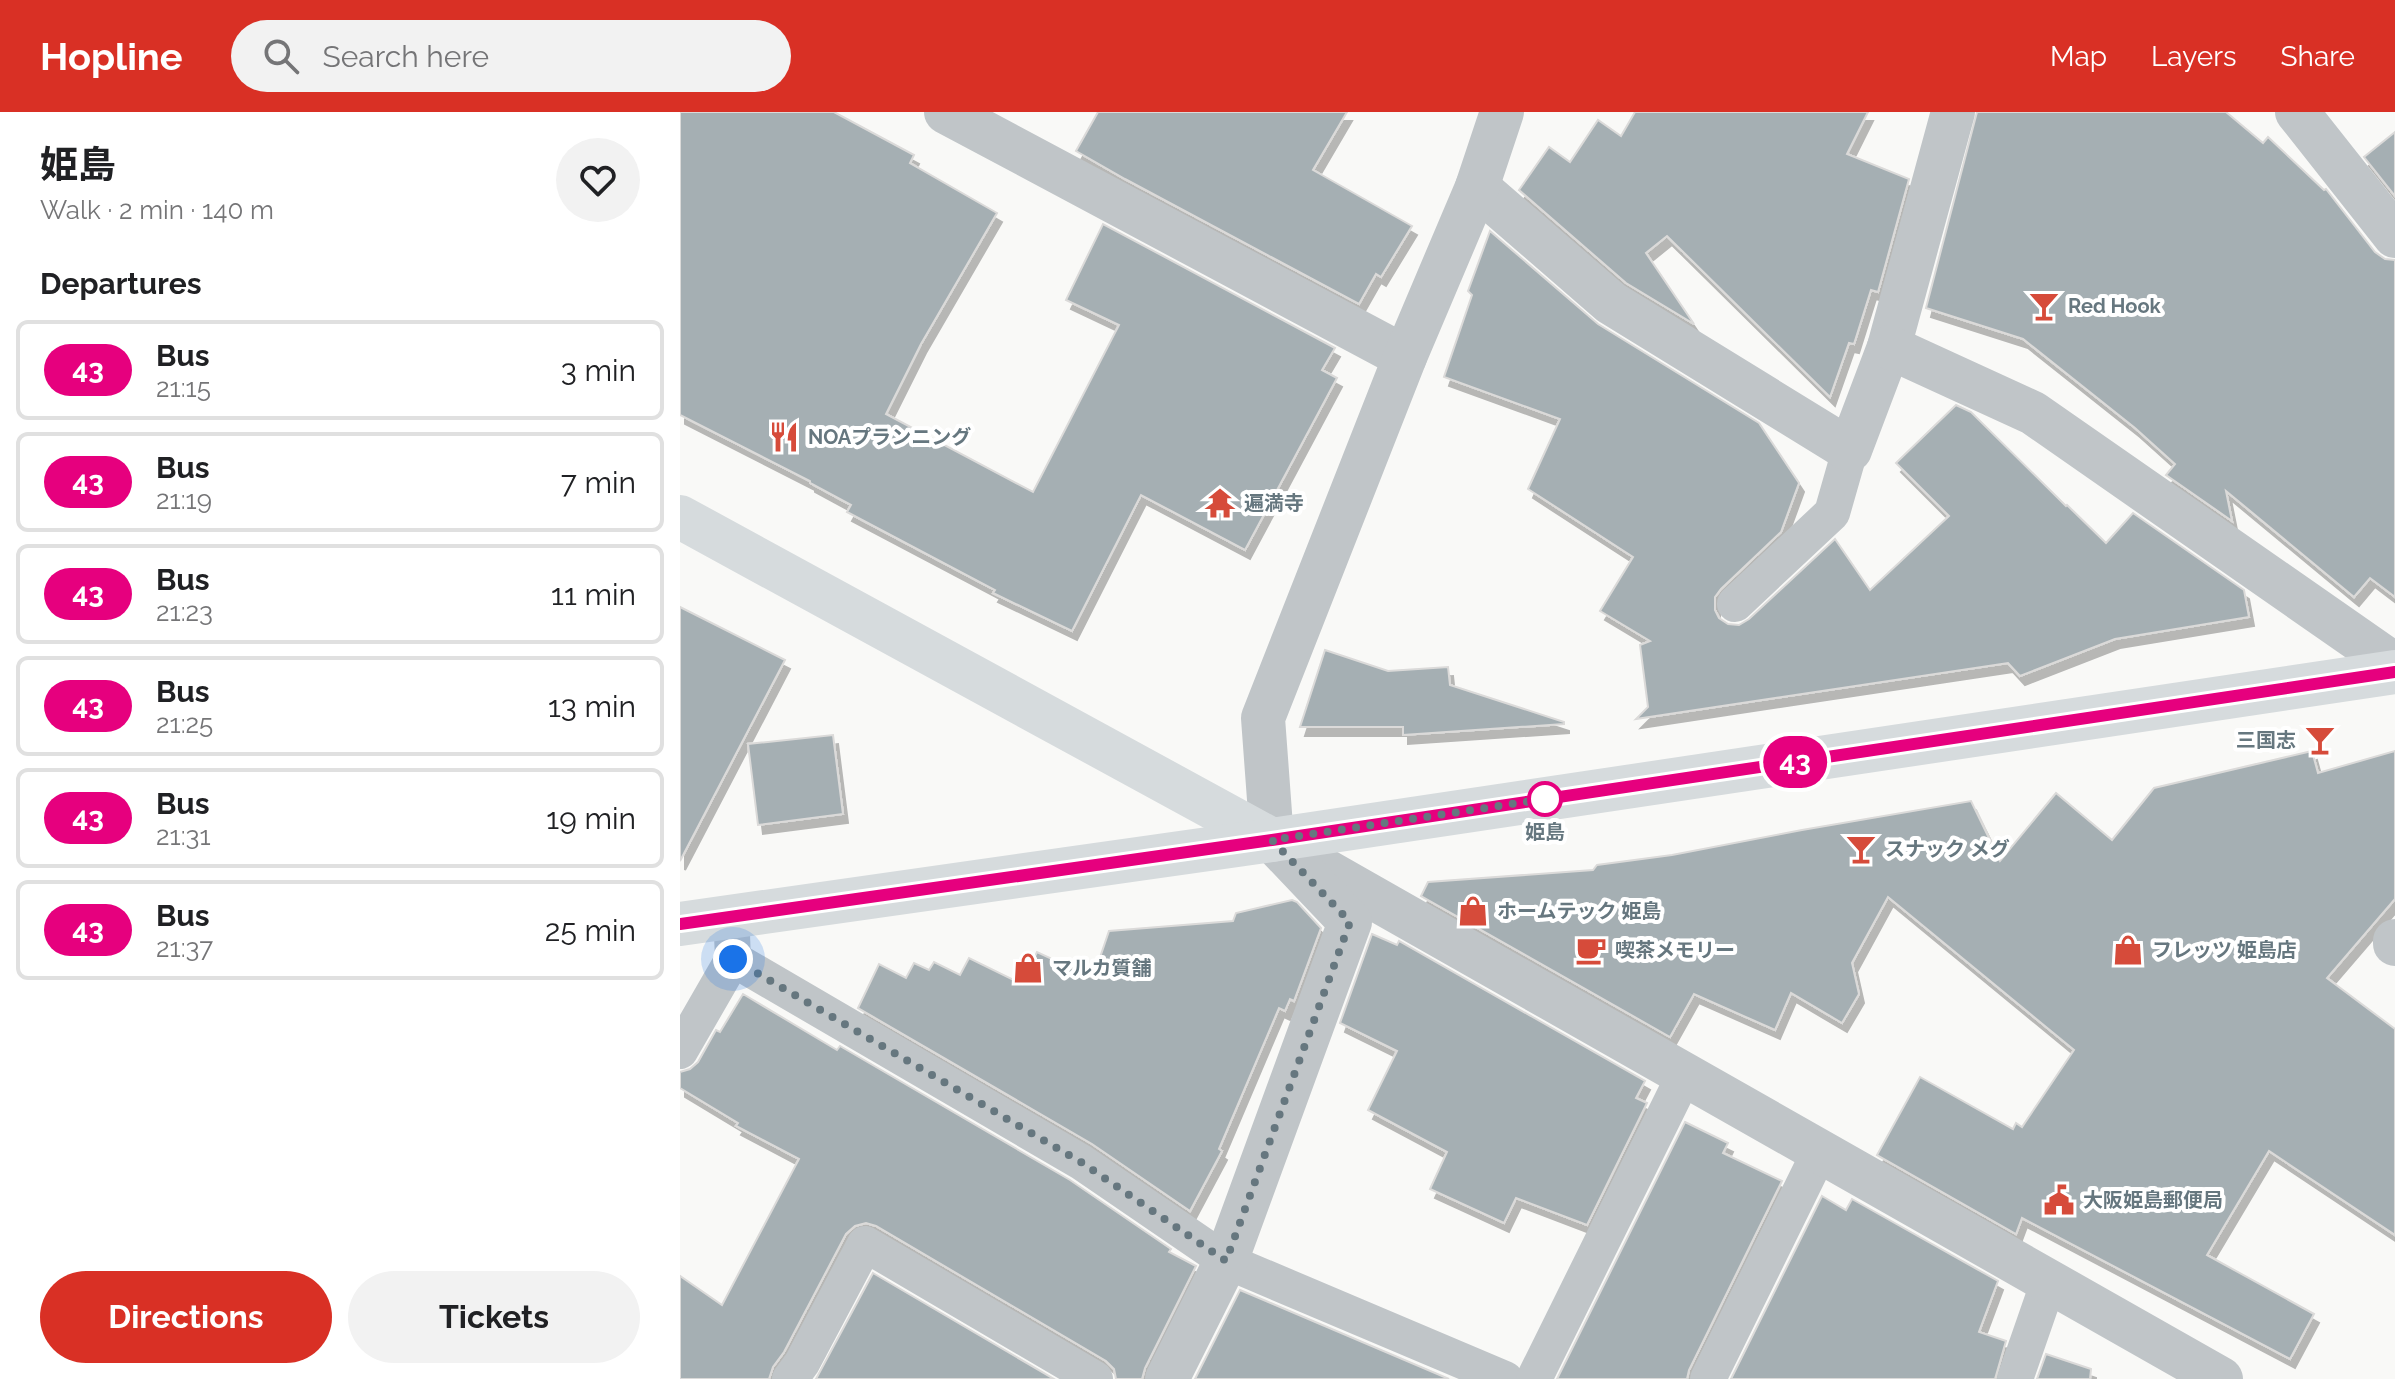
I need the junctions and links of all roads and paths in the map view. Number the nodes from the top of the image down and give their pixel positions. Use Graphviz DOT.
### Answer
graph roads {
  1 [pos="946,112"];
  2 [pos="1502,112"];
  3 [pos="1953,112"];
  4 [pos="2297,112"];
  5 [pos="1477,187"];
  6 [pos="2395,236"];
  7 [pos="1889,347"];
  8 [pos="1405,357"];
  9 [pos="1850,450"];
  10 [pos="680,517"];
  11 [pos="1735,604"];
  12 [pos="2395,665"];
  13 [pos="2395,672"];
  14 [pos="1272,840"];
  15 [pos="730,917"];
  16 [pos="680,924"];
  17 [pos="733,959"];
  18 [pos="680,1051"];
  19 [pos="1685,1074"];
  20 [pos="1820,1151"];
  21 [pos="1226,1261"];
  22 [pos="2049,1281"];
  23 [pos="1509,1378"];
  24 [pos="790,1379"];
  25 [pos="1095,1379"];
  26 [pos="1167,1379"];
  27 [pos="1708,1379"];
  28 [pos="2015,1379"];
  29 [pos="2221,1379"];
  1 -- 8 [label="street"];
  2 -- 5 [label="street"];
  3 -- 7 [label="street"];
  4 -- 6 [label="street"];
  5 -- 8 [label="street"];
  5 -- 9 [label="street"];
  7 -- 9 [label="street"];
  7 -- 12 [label="street"];
  8 -- 14 [label="street"];
  9 -- 11 [label="lane"];
  10 -- 14 [label="main road"];
  13 -- 14 [label="main road"];
  14 -- 15 [label="main road"];
  14 -- 19 [label="street"];
  14 -- 21 [label="street"];
  15 -- 16 [label="main road"];
  15 -- 17 [label="lane"];
  17 -- 18 [label="lane"];
  17 -- 21 [label="lane"];
  19 -- 20 [label="street"];
  19 -- 23 [label="lane"];
  20 -- 22 [label="street"];
  20 -- 27 [label="lane"];
  21 -- 23 [label="lane"];
  21 -- 26 [label="street"];
  22 -- 28 [label="lane"];
  22 -- 29 [label="street"];
  24 -- 25 [label="lane"];
}
